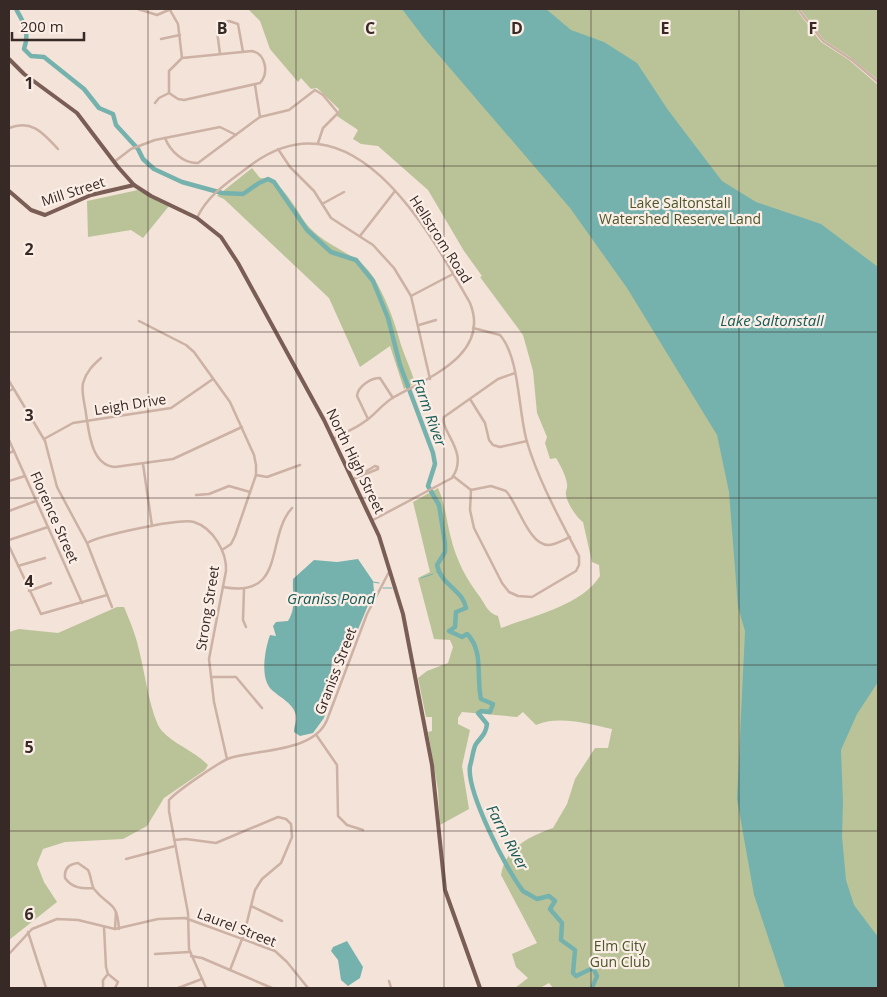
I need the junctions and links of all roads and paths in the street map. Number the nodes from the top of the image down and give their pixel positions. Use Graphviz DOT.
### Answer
graph roads {
  1 [pos="138,9"];
  2 [pos="170,9"];
  3 [pos="798,9"];
  4 [pos="180,36"];
  5 [pos="161,39"];
  6 [pos="243,52"];
  7 [pos="220,54"];
  8 [pos="182,58"];
  9 [pos="9,60"];
  10 [pos="878,82"];
  11 [pos="255,85"];
  12 [pos="169,93"];
  13 [pos="155,103"];
  14 [pos="260,117"];
  15 [pos="9,128"];
  16 [pos="236,134"];
  17 [pos="165,138"];
  18 [pos="318,143"];
  19 [pos="58,149"];
  20 [pos="278,149"];
  21 [pos="114,162"];
  22 [pos="129,180"];
  23 [pos="134,185"];
  24 [pos="122,187"];
  25 [pos="9,191"];
  26 [pos="395,191"];
  27 [pos="344,192"];
  28 [pos="322,204"];
  29 [pos="197,218"];
  30 [pos="360,236"];
  31 [pos="453,274"];
  32 [pos="411,296"];
  33 [pos="436,320"];
  34 [pos="139,321"];
  35 [pos="419,324"];
  36 [pos="473,328"];
  37 [pos="101,358"];
  38 [pos="515,373"];
  39 [pos="213,378"];
  40 [pos="430,379"];
  41 [pos="9,381"];
  42 [pos="14,388"];
  43 [pos="9,391"];
  44 [pos="393,398"];
  45 [pos="470,398"];
  46 [pos="368,419"];
  47 [pos="87,421"];
  48 [pos="242,427"];
  49 [pos="44,439"];
  50 [pos="333,439"];
  51 [pos="9,440"];
  52 [pos="527,441"];
  53 [pos="14,452"];
  54 [pos="9,453"];
  55 [pos="142,463"];
  56 [pos="300,466"];
  57 [pos="256,475"];
  58 [pos="25,476"];
  59 [pos="453,476"];
  60 [pos="353,479"];
  61 [pos="9,481"];
  62 [pos="471,490"];
  63 [pos="250,492"];
  64 [pos="196,495"];
  65 [pos="36,502"];
  66 [pos="292,508"];
  67 [pos="9,511"];
  68 [pos="373,520"];
  69 [pos="152,526"];
  70 [pos="48,527"];
  71 [pos="570,537"];
  72 [pos="9,540"];
  73 [pos="87,543"];
  74 [pos="9,546"];
  75 [pos="222,550"];
  76 [pos="45,558"];
  77 [pos="18,566"];
  78 [pos="390,571"];
  79 [pos="51,583"];
  80 [pos="223,587"];
  81 [pos="244,589"];
  82 [pos="29,591"];
  83 [pos="107,595"];
  84 [pos="82,603"];
  85 [pos="112,607"];
  86 [pos="246,627"];
  87 [pos="211,677"];
  88 [pos="262,708"];
  89 [pos="317,736"];
  90 [pos="227,759"];
  91 [pos="363,830"];
  92 [pos="174,840"];
  93 [pos="175,846"];
  94 [pos="126,859"];
  95 [pos="93,888"];
  96 [pos="251,906"];
  97 [pos="189,919"];
  98 [pos="282,921"];
  99 [pos="104,928"];
  100 [pos="117,929"];
  101 [pos="28,932"];
  102 [pos="243,938"];
  103 [pos="9,954"];
  104 [pos="155,954"];
  105 [pos="190,954"];
  106 [pos="230,970"];
  107 [pos="108,974"];
  108 [pos="202,979"];
  109 [pos="388,981"];
  110 [pos="46,988"];
  111 [pos="103,988"];
  112 [pos="115,988"];
  113 [pos="178,988"];
  114 [pos="206,988"];
  115 [pos="272,988"];
  116 [pos="308,988"];
  117 [pos="391,988"];
  118 [pos="480,988"];
  1 -- 2 [label="street"];
  2 -- 4 [label="street"];
  3 -- 10 [label="street"];
  4 -- 5 [label="street"];
  4 -- 8 [label="street"];
  6 -- 7 [label="street"];
  6 -- 7 [label="street"];
  6 -- 11 [label="street"];
  7 -- 8 [label="street"];
  8 -- 12 [label="street"];
  9 -- 21 [label="main road, North High Street"];
  11 -- 12 [label="street"];
  11 -- 14 [label="street"];
  12 -- 13 [label="street"];
  14 -- 16 [label="street"];
  14 -- 18 [label="street"];
  15 -- 19 [label="street"];
  16 -- 17 [label="street"];
  16 -- 17 [label="street"];
  17 -- 21 [label="street"];
  18 -- 20 [label="street, Hellstrom Road"];
  18 -- 26 [label="street, Hellstrom Road"];
  20 -- 28 [label="street"];
  20 -- 29 [label="street, Hellstrom Road"];
  21 -- 22 [label="main road, North High Street"];
  22 -- 23 [label="main road, North High Street"];
  22 -- 24 [label="main road, Mill Street"];
  23 -- 24 [label="main road, Mill Street"];
  23 -- 29 [label="main road, North High Street"];
  24 -- 25 [label="main road, Mill Street"];
  26 -- 30 [label="street"];
  26 -- 31 [label="street, Hellstrom Road"];
  27 -- 28 [label="street"];
  28 -- 30 [label="street"];
  29 -- 50 [label="main road, North High Street"];
  30 -- 32 [label="street"];
  31 -- 32 [label="street"];
  31 -- 36 [label="street, Hellstrom Road"];
  32 -- 35 [label="street"];
  33 -- 35 [label="street"];
  34 -- 39 [label="street"];
  35 -- 40 [label="street"];
  36 -- 38 [label="street"];
  36 -- 40 [label="street"];
  37 -- 47 [label="street"];
  38 -- 45 [label="street"];
  38 -- 52 [label="street"];
  39 -- 47 [label="street, Leigh Drive"];
  39 -- 48 [label="street"];
  40 -- 44 [label="street"];
  41 -- 42 [label="street"];
  42 -- 43 [label="street"];
  42 -- 49 [label="street"];
  44 -- 46 [label="street"];
  44 -- 46 [label="street"];
  45 -- 52 [label="street"];
  45 -- 59 [label="street"];
  46 -- 50 [label="street"];
  47 -- 49 [label="street, Leigh Drive"];
  47 -- 55 [label="street"];
  48 -- 55 [label="street"];
  48 -- 57 [label="street"];
  49 -- 73 [label="street"];
  50 -- 60 [label="main road, North High Street"];
  51 -- 53 [label="street, Florence Street"];
  52 -- 71 [label="street"];
  53 -- 54 [label="street"];
  53 -- 58 [label="street, Florence Street"];
  55 -- 69 [label="street"];
  56 -- 57 [label="street"];
  57 -- 63 [label="street"];
  58 -- 61 [label="street"];
  58 -- 65 [label="street, Florence Street"];
  59 -- 62 [label="street"];
  59 -- 68 [label="street"];
  60 -- 60 [label="street"];
  60 -- 68 [label="main road, North High Street"];
  62 -- 71 [label="street"];
  62 -- 71 [label="street"];
  63 -- 64 [label="street"];
  63 -- 75 [label="street"];
  65 -- 67 [label="street"];
  65 -- 70 [label="street, Florence Street"];
  66 -- 81 [label="street"];
  68 -- 78 [label="main road, North High Street"];
  69 -- 73 [label="street, Strong Street"];
  69 -- 75 [label="street, Strong Street"];
  70 -- 72 [label="street"];
  70 -- 84 [label="street, Florence Street"];
  73 -- 83 [label="street"];
  74 -- 77 [label="street"];
  75 -- 80 [label="street, Strong Street"];
  76 -- 77 [label="street"];
  77 -- 82 [label="street"];
  78 -- 89 [label="street, Graniss Street"];
  78 -- 118 [label="main road, North High Street"];
  79 -- 82 [label="street"];
  80 -- 81 [label="street"];
  80 -- 87 [label="street, Strong Street"];
  81 -- 86 [label="street"];
  82 -- 84 [label="street"];
  83 -- 84 [label="street"];
  83 -- 85 [label="street"];
  87 -- 88 [label="street"];
  87 -- 90 [label="street, Strong Street"];
  89 -- 90 [label="street"];
  89 -- 91 [label="street"];
  90 -- 92 [label="street"];
  92 -- 93 [label="street"];
  92 -- 96 [label="street"];
  93 -- 94 [label="street"];
  93 -- 97 [label="street"];
  95 -- 95 [label="street"];
  95 -- 100 [label="street"];
  96 -- 98 [label="street"];
  96 -- 102 [label="street"];
  97 -- 100 [label="street, Laurel Street"];
  97 -- 102 [label="street, Laurel Street"];
  97 -- 105 [label="street"];
  99 -- 100 [label="street, Laurel Street"];
  99 -- 101 [label="street, Laurel Street"];
  99 -- 107 [label="street"];
  101 -- 103 [label="street, Laurel Street"];
  101 -- 110 [label="street"];
  102 -- 106 [label="street"];
  102 -- 116 [label="street, Laurel Street"];
  104 -- 105 [label="street"];
  105 -- 106 [label="street"];
  105 -- 108 [label="street"];
  106 -- 115 [label="street"];
  107 -- 111 [label="street"];
  107 -- 112 [label="street"];
  108 -- 113 [label="street"];
  108 -- 114 [label="street"];
  109 -- 117 [label="street"];
}
